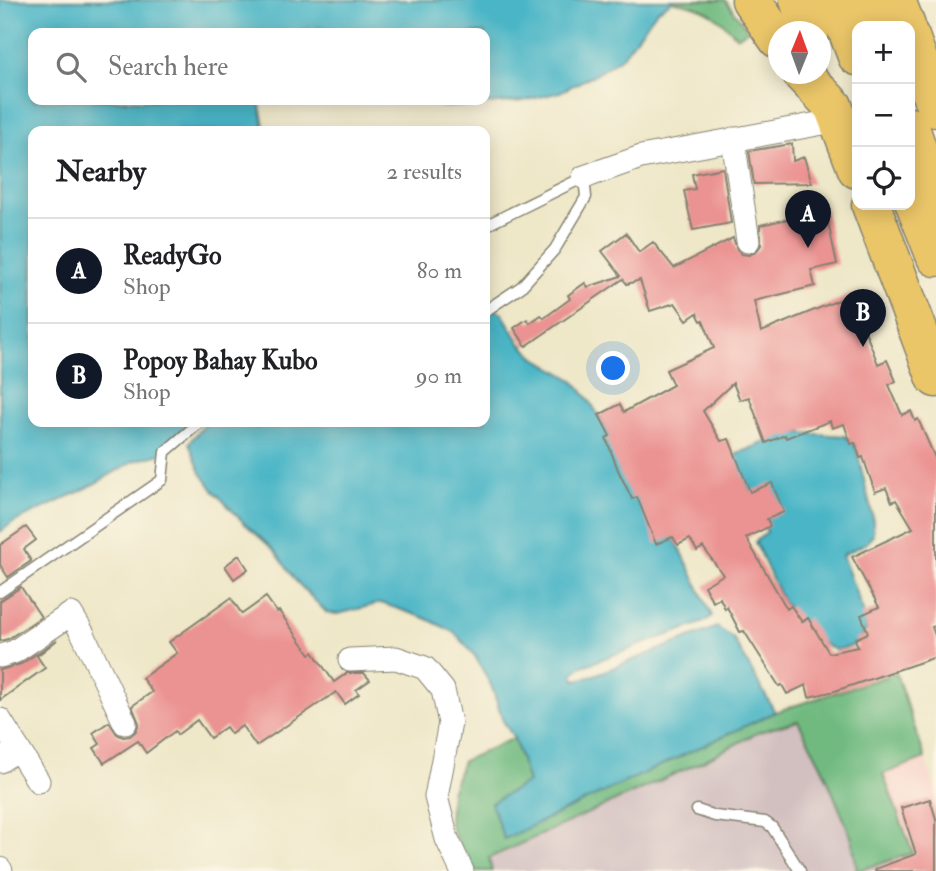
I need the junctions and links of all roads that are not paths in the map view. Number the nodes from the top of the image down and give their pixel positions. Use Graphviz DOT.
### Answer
graph roads {
  1 [pos="751,0"];
  2 [pos="799,0"];
  3 [pos="836,0"];
  4 [pos="865,0"];
  5 [pos="896,0"];
  6 [pos="806,21"];
  7 [pos="872,21"];
  8 [pos="904,21"];
  9 [pos="768,24"];
  10 [pos="852,43"];
  11 [pos="915,51"];
  12 [pos="811,84"];
  13 [pos="827,84"];
  14 [pos="936,108"];
  15 [pos="836,113"];
  16 [pos="733,139"];
  17 [pos="915,142"];
  18 [pos="852,156"];
  19 [pos="584,177"];
  20 [pos="915,204"];
  21 [pos="936,206"];
  22 [pos="872,210"];
  23 [pos="490,224"];
  24 [pos="748,241"];
  25 [pos="936,257"];
  26 [pos="490,308"];
  27 [pos="913,317"];
  28 [pos="936,352"];
  29 [pos="936,378"];
  30 [pos="194,427"];
  31 [pos="0,593"];
  32 [pos="0,656"];
  33 [pos="350,660"];
  34 [pos="1,723"];
  35 [pos="125,723"];
  36 [pos="9,755"];
  37 [pos="38,781"];
  38 [pos="697,810"];
  39 [pos="462,871"];
  40 [pos="800,871"];
  1 -- 9 [label="highway"];
  2 -- 6 [label="highway"];
  3 -- 10 [label="highway"];
  4 -- 7 [label="highway"];
  5 -- 8 [label="highway"];
  11 -- 14 [label="highway"];
  12 -- 15 [label="highway"];
  13 -- 15 [label="highway"];
  15 -- 16 [label="street"];
  15 -- 18 [label="highway"];
  16 -- 19 [label="street"];
  16 -- 24 [label="street"];
  17 -- 21 [label="highway"];
  19 -- 23 [label="lane"];
  19 -- 26 [label="lane"];
  20 -- 25 [label="highway"];
  22 -- 27 [label="highway"];
  27 -- 28 [label="highway"];
  27 -- 29 [label="highway"];
  30 -- 31 [label="lane"];
  32 -- 35 [label="street"];
  33 -- 39 [label="street"];
  34 -- 36 [label="street"];
  36 -- 37 [label="street"];
  38 -- 40 [label="lane"];
}
